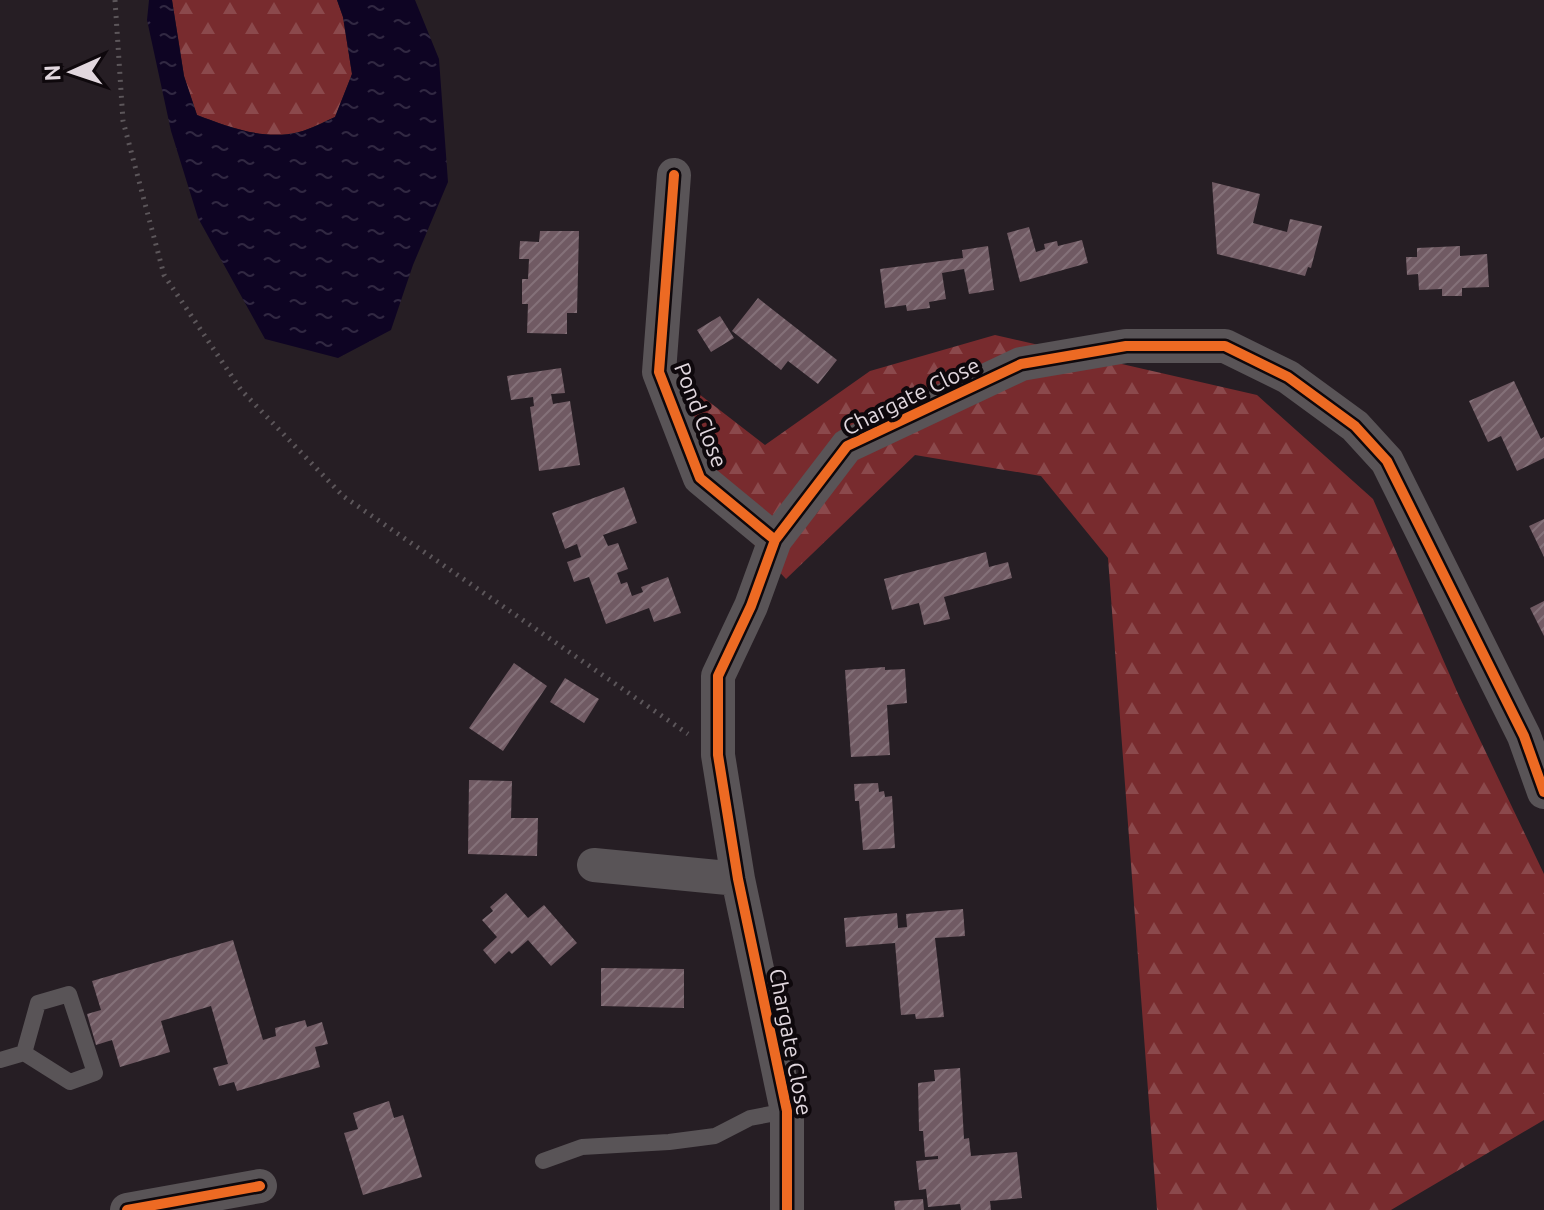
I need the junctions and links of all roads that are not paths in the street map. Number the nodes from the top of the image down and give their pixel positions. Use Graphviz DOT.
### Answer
graph roads {
  1 [pos="674,175"];
  2 [pos="775,540"];
  3 [pos="1544,792"];
  4 [pos="594,865"];
  5 [pos="738,879"];
  6 [pos="24,1053"];
  7 [pos="0,1060"];
  8 [pos="787,1111"];
  9 [pos="543,1161"];
  10 [pos="260,1186"];
  11 [pos="127,1210"];
  12 [pos="787,1210"];
  1 -- 2 [label="street, Pond Close"];
  2 -- 3 [label="street, Chargate Close"];
  2 -- 5 [label="street, Chargate Close"];
  4 -- 5 [label="street"];
  5 -- 8 [label="street, Chargate Close"];
  6 -- 6 [label="lane"];
  6 -- 7 [label="lane"];
  8 -- 9 [label="lane"];
  8 -- 12 [label="street, Chargate Close"];
  10 -- 11 [label="street"];
}
